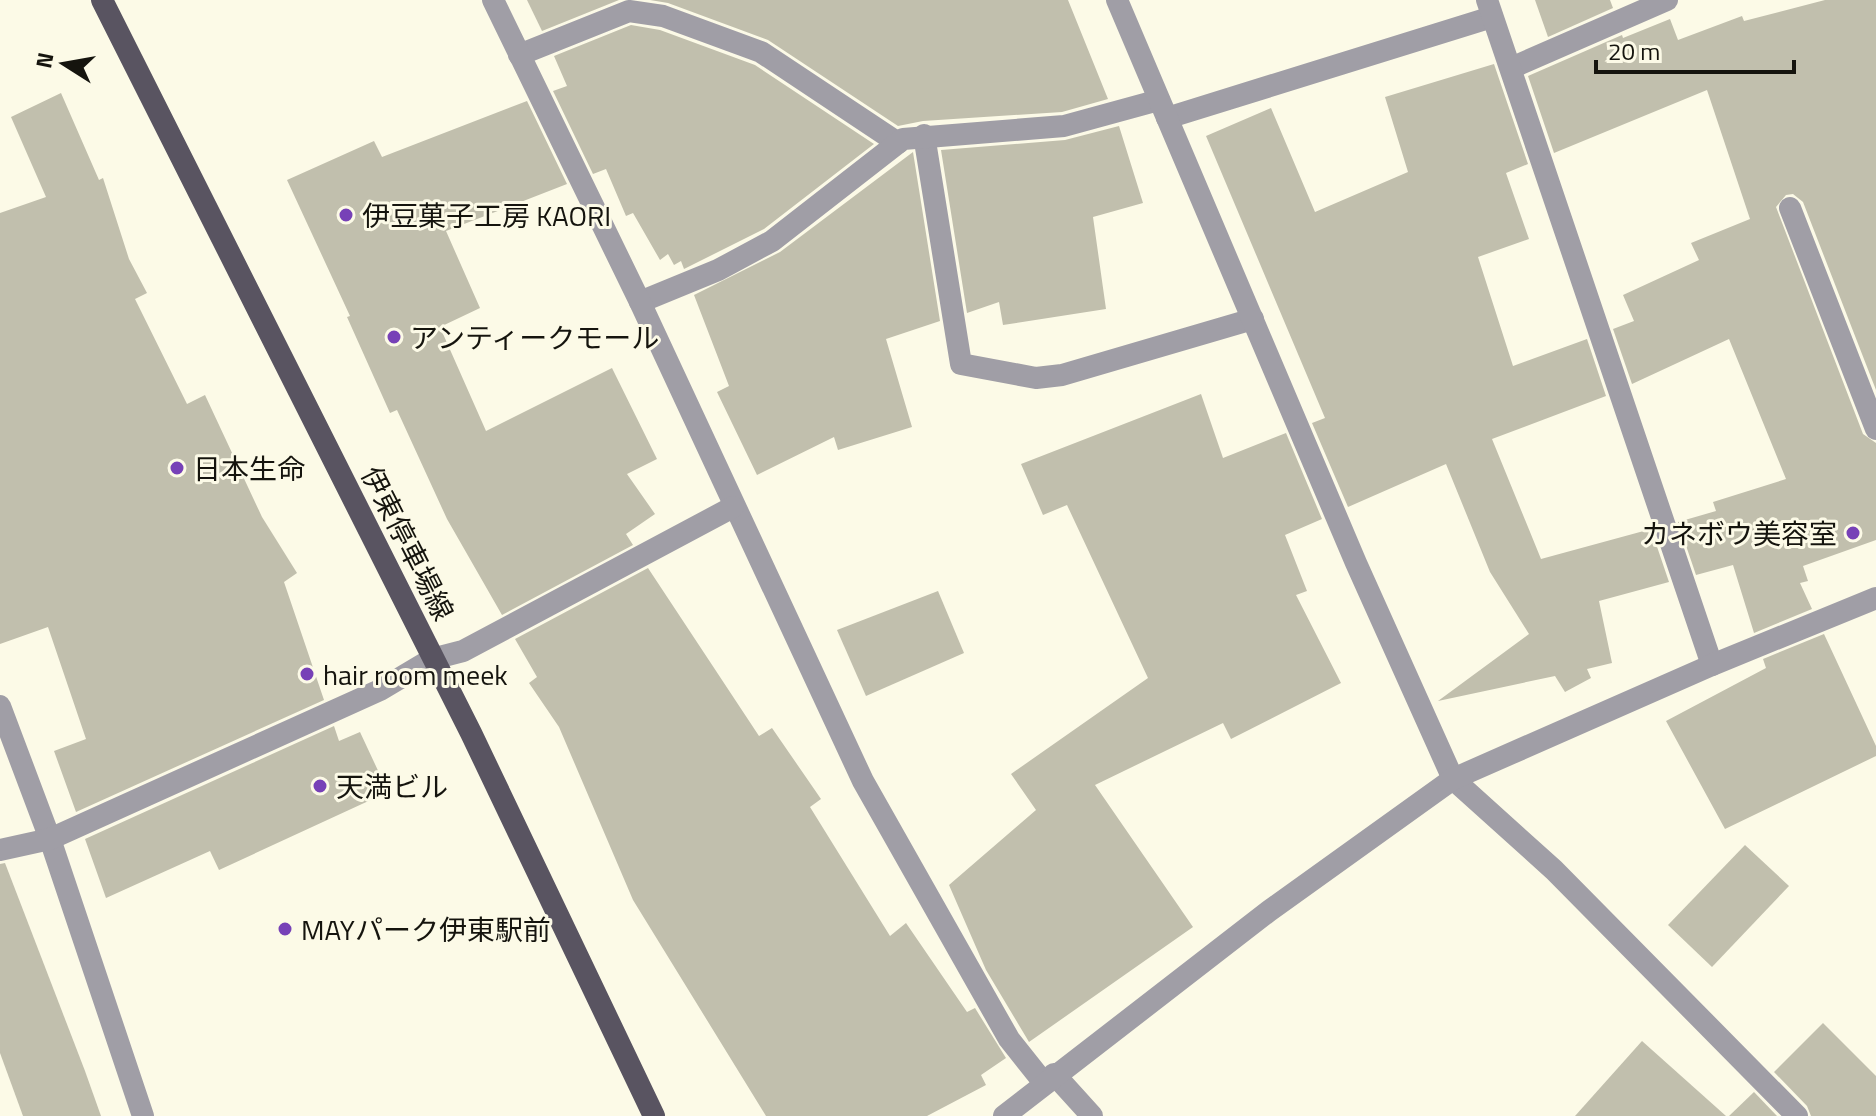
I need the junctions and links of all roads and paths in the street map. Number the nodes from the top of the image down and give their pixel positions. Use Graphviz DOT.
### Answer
graph roads {
  1 [pos="102,0"];
  2 [pos="493,0"];
  3 [pos="1117,0"];
  4 [pos="1667,0"];
  5 [pos="1490,9"];
  6 [pos="519,55"];
  7 [pos="1511,68"];
  8 [pos="1163,109"];
  9 [pos="924,135"];
  10 [pos="898,143"];
  11 [pos="1790,208"];
  12 [pos="640,302"];
  13 [pos="1253,319"];
  14 [pos="1876,429"];
  15 [pos="733,507"];
  16 [pos="1876,598"];
  17 [pos="432,659"];
  18 [pos="1712,665"];
  19 [pos="0,706"];
  20 [pos="1453,779"];
  21 [pos="50,839"];
  22 [pos="0,850"];
  23 [pos="1049,1078"];
  24 [pos="143,1116"];
  25 [pos="654,1116"];
  26 [pos="1004,1116"];
  27 [pos="1092,1116"];
  28 [pos="1797,1116"];
  1 -- 17 [label="main road, 伊東停車場線"];
  2 -- 6 [label="street"];
  3 -- 8 [label="street"];
  4 -- 7 [label="street"];
  5 -- 7 [label="street"];
  5 -- 8 [label="street"];
  6 -- 10 [label="street"];
  6 -- 12 [label="street"];
  7 -- 18 [label="street"];
  8 -- 9 [label="street"];
  8 -- 13 [label="street"];
  9 -- 10 [label="street"];
  9 -- 13 [label="street"];
  10 -- 12 [label="street"];
  11 -- 14 [label="street"];
  12 -- 15 [label="street"];
  13 -- 20 [label="street"];
  15 -- 17 [label="street"];
  15 -- 23 [label="street"];
  16 -- 18 [label="street"];
  17 -- 21 [label="street"];
  17 -- 25 [label="main road, 伊東停車場線"];
  18 -- 20 [label="street"];
  19 -- 21 [label="street"];
  20 -- 23 [label="street"];
  20 -- 28 [label="street"];
  21 -- 22 [label="street"];
  21 -- 24 [label="street"];
  23 -- 26 [label="street"];
  23 -- 27 [label="street"];
}
